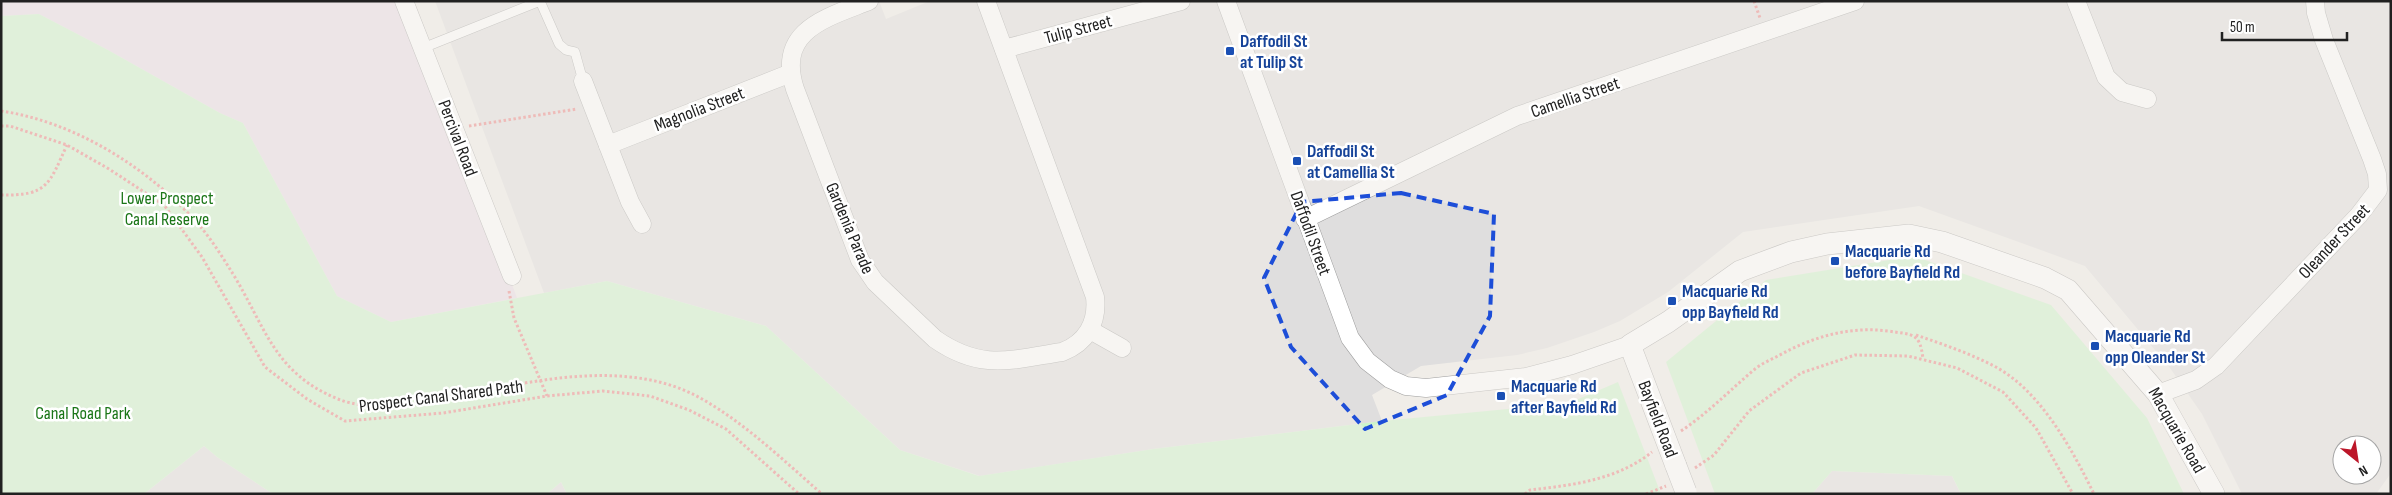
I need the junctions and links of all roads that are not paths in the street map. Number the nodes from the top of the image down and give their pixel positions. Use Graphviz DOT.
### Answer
graph roads {
  1 [pos="404,1"];
  2 [pos="540,1"];
  3 [pos="869,1"];
  4 [pos="986,1"];
  5 [pos="1181,1"];
  6 [pos="1226,1"];
  7 [pos="1855,1"];
  8 [pos="2076,1"];
  9 [pos="2315,1"];
  10 [pos="423,48"];
  11 [pos="1004,49"];
  12 [pos="791,73"];
  13 [pos="583,81"];
  14 [pos="2147,99"];
  15 [pos="608,145"];
  16 [pos="1305,219"];
  17 [pos="642,224"];
  18 [pos="512,276"];
  19 [pos="1090,330"];
  20 [pos="1630,345"];
  21 [pos="1122,348"];
  22 [pos="1406,386"];
  23 [pos="2158,394"];
  24 [pos="1686,493"];
  25 [pos="2214,494"];
  1 -- 10 [label="street, Percival Road"];
  2 -- 10 [label="lane"];
  2 -- 13 [label="lane"];
  3 -- 12 [label="street, Gardenia Parade"];
  4 -- 11 [label="street"];
  5 -- 11 [label="street, Tulip Street"];
  6 -- 16 [label="street, Daffodil Street"];
  7 -- 16 [label="street, Camellia Street"];
  8 -- 14 [label="street"];
  9 -- 23 [label="street, Oleander Street"];
  10 -- 18 [label="street, Percival Road"];
  11 -- 19 [label="street"];
  12 -- 15 [label="street, Magnolia Street"];
  12 -- 19 [label="street, Gardenia Parade"];
  13 -- 15 [label="street"];
  15 -- 17 [label="street"];
  16 -- 22 [label="street, Daffodil Street"];
  19 -- 21 [label="street"];
  20 -- 22 [label="street, Macquarie Road"];
  20 -- 23 [label="street, Macquarie Road"];
  20 -- 24 [label="street, Bayfield Road, bridge"];
  23 -- 25 [label="street, Macquarie Road"];
}
